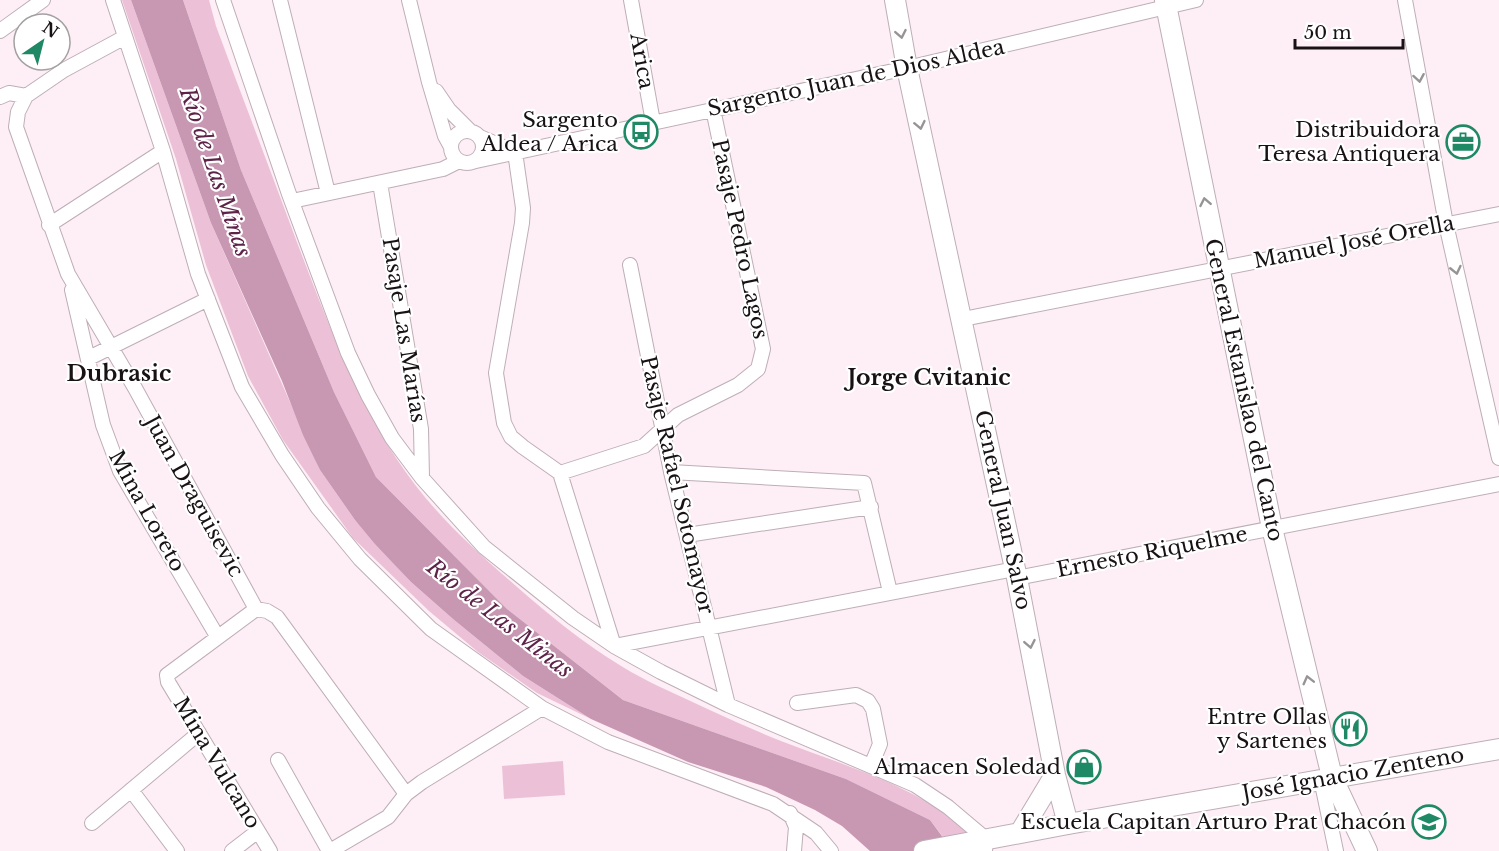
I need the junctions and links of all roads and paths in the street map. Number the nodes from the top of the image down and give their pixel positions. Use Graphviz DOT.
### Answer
graph roads {
  1 [pos="43,0"];
  2 [pos="113,0"];
  3 [pos="223,0"];
  4 [pos="280,0"];
  5 [pos="409,0"];
  6 [pos="631,0"];
  7 [pos="895,0"];
  8 [pos="1196,0"];
  9 [pos="1405,0"];
  10 [pos="1166,3"];
  11 [pos="0,31"];
  12 [pos="125,37"];
  13 [pos="907,68"];
  14 [pos="429,82"];
  15 [pos="26,96"];
  16 [pos="0,97"];
  17 [pos="712,110"];
  18 [pos="652,122"];
  19 [pos="475,134"];
  20 [pos="451,147"];
  21 [pos="163,151"];
  22 [pos="515,152"];
  23 [pos="459,161"];
  24 [pos="476,161"];
  25 [pos="380,183"];
  26 [pos="328,193"];
  27 [pos="292,201"];
  28 [pos="1499,213"];
  29 [pos="1446,224"];
  30 [pos="49,225"];
  31 [pos="630,265"];
  32 [pos="1218,270"];
  33 [pos="68,274"];
  34 [pos="208,299"];
  35 [pos="963,320"];
  36 [pos="111,347"];
  37 [pos="89,358"];
  38 [pos="663,431"];
  39 [pos="1499,458"];
  40 [pos="671,471"];
  41 [pos="560,473"];
  42 [pos="422,478"];
  43 [pos="1499,484"];
  44 [pos="871,507"];
  45 [pos="1272,528"];
  46 [pos="687,535"];
  47 [pos="1016,573"];
  48 [pos="891,592"];
  49 [pos="256,609"];
  50 [pos="709,627"];
  51 [pos="217,636"];
  52 [pos="614,646"];
  53 [pos="797,703"];
  54 [pos="728,705"];
  55 [pos="542,708"];
  56 [pos="199,734"];
  57 [pos="1499,748"];
  58 [pos="278,760"];
  59 [pos="871,766"];
  60 [pos="1055,775"];
  61 [pos="1326,778"];
  62 [pos="131,790"];
  63 [pos="406,794"];
  64 [pos="789,813"];
  65 [pos="92,823"];
  66 [pos="1068,824"];
  67 [pos="258,831"];
  68 [pos="1020,833"];
  69 [pos="980,844"];
  70 [pos="177,851"];
  71 [pos="232,851"];
  72 [pos="270,851"];
  73 [pos="329,851"];
  74 [pos="794,851"];
  75 [pos="831,851"];
  76 [pos="924,851"];
  77 [pos="1336,851"];
  78 [pos="1367,851"];
  1 -- 11 [label="street"];
  2 -- 12 [label="street"];
  3 -- 27 [label="street"];
  4 -- 26 [label="street"];
  5 -- 14 [label="street"];
  6 -- 18 [label="street, Arica"];
  7 -- 13 [label="street, General Juan Salvo, one-way"];
  8 -- 10 [label="street, Sargento Juan de Dios Aldea"];
  9 -- 29 [label="street, one-way"];
  10 -- 13 [label="street, Sargento Juan de Dios Aldea"];
  32 -- 10 [label="street, General Estanislao del Canto, one-way"];
  12 -- 15 [label="street"];
  12 -- 21 [label="street"];
  13 -- 17 [label="street, Sargento Juan de Dios Aldea"];
  13 -- 35 [label="street, General Juan Salvo, one-way"];
  14 -- 19 [label="street"];
  14 -- 20 [label="street"];
  15 -- 16 [label="street"];
  15 -- 30 [label="street, Juan Draguisevic"];
  17 -- 18 [label="street, Sargento Juan de Dios Aldea"];
  17 -- 38 [label="street, Pasaje Pedro Lagos"];
  18 -- 22 [label="street, Sargento Juan de Dios Aldea"];
  19 -- 20 [label="street"];
  19 -- 22 [label="street"];
  19 -- 24 [label="street"];
  20 -- 23 [label="street"];
  21 -- 30 [label="street"];
  21 -- 34 [label="street"];
  22 -- 24 [label="street, Sargento Juan de Dios Aldea"];
  22 -- 41 [label="street"];
  23 -- 24 [label="street"];
  23 -- 25 [label="street"];
  25 -- 26 [label="street"];
  25 -- 42 [label="street, Pasaje Las Marías"];
  26 -- 27 [label="street"];
  27 -- 42 [label="street"];
  28 -- 29 [label="street, Manuel José Orella"];
  29 -- 32 [label="street, Manuel José Orella"];
  29 -- 39 [label="street, one-way"];
  30 -- 33 [label="street, Juan Draguisevic"];
  31 -- 38 [label="street, Pasaje Rafael Sotomayor"];
  32 -- 35 [label="street, Manuel José Orella"];
  32 -- 45 [label="street, General Estanislao del Canto"];
  33 -- 36 [label="street, Juan Draguisevic"];
  33 -- 37 [label="street, Mina Loreto"];
  34 -- 36 [label="street"];
  34 -- 55 [label="street"];
  35 -- 47 [label="street, General Juan Salvo"];
  36 -- 37 [label="street"];
  36 -- 49 [label="street, Juan Draguisevic"];
  37 -- 51 [label="street, Mina Loreto"];
  38 -- 40 [label="street, Pasaje Rafael Sotomayor"];
  38 -- 41 [label="street"];
  40 -- 44 [label="street"];
  40 -- 46 [label="street, Pasaje Rafael Sotomayor"];
  41 -- 52 [label="street"];
  42 -- 52 [label="street"];
  43 -- 45 [label="street, Ernesto Riquelme"];
  44 -- 46 [label="street"];
  44 -- 48 [label="street"];
  45 -- 47 [label="street, Ernesto Riquelme"];
  61 -- 45 [label="street, General Estanislao del Canto, one-way"];
  46 -- 50 [label="street, Pasaje Rafael Sotomayor"];
  47 -- 48 [label="street, Ernesto Riquelme"];
  47 -- 60 [label="street, General Juan Salvo, one-way"];
  48 -- 50 [label="street, Ernesto Riquelme"];
  49 -- 51 [label="street"];
  49 -- 63 [label="street"];
  50 -- 52 [label="street, Ernesto Riquelme"];
  50 -- 54 [label="street, Pasaje Rafael Sotomayor"];
  51 -- 56 [label="street, Mina Vulcano"];
  52 -- 54 [label="street"];
  53 -- 59 [label="street"];
  54 -- 59 [label="street"];
  55 -- 63 [label="street"];
  55 -- 64 [label="street"];
  56 -- 62 [label="street"];
  56 -- 67 [label="street, Mina Vulcano"];
  57 -- 61 [label="street, José Ignacio Zenteno"];
  58 -- 73 [label="street"];
  59 -- 69 [label="street"];
  60 -- 66 [label="street, General Juan Salvo"];
  60 -- 68 [label="street"];
  61 -- 66 [label="street, José Ignacio Zenteno"];
  61 -- 77 [label="street"];
  61 -- 78 [label="street, General Estanislao del Canto"];
  62 -- 65 [label="street"];
  62 -- 70 [label="street"];
  63 -- 73 [label="street"];
  64 -- 74 [label="street"];
  64 -- 75 [label="street"];
  66 -- 68 [label="street, José Ignacio Zenteno"];
  67 -- 71 [label="street"];
  67 -- 72 [label="street, Mina Vulcano"];
  68 -- 69 [label="street, José Ignacio Zenteno"];
  69 -- 76 [label="street, José Ignacio Zenteno"];
}
